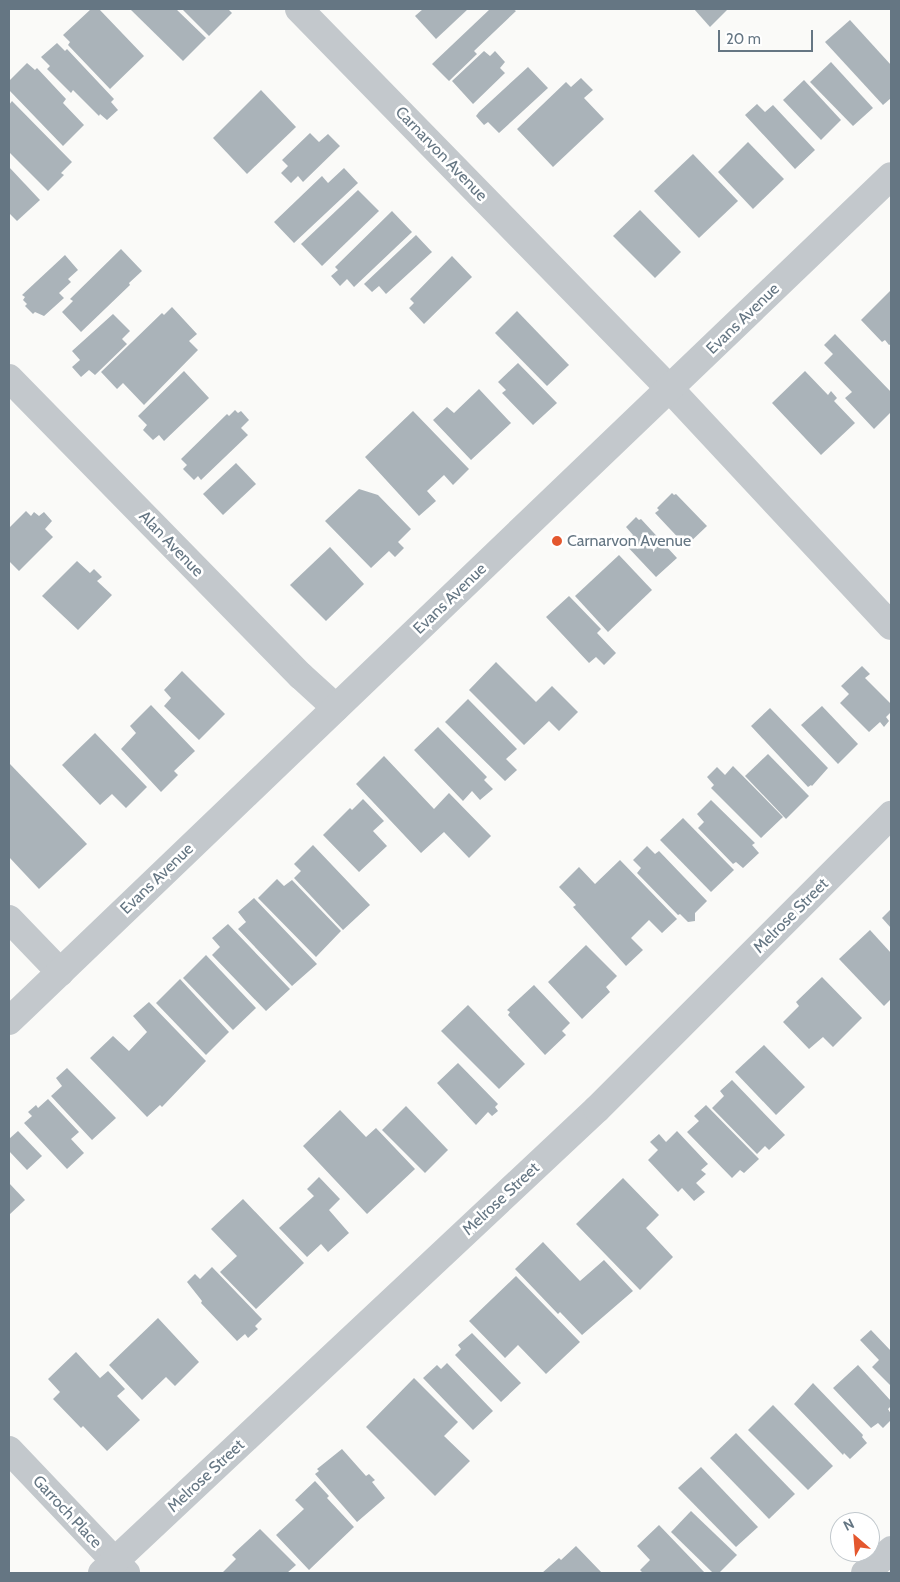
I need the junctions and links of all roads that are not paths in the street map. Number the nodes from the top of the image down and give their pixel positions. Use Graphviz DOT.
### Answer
graph roads {
  1 [pos="299,9"];
  2 [pos="891,176"];
  3 [pos="9,378"];
  4 [pos="670,389"];
  5 [pos="891,626"];
  6 [pos="336,708"];
  7 [pos="891,815"];
  8 [pos="9,919"];
  9 [pos="60,972"];
  10 [pos="9,1021"];
  11 [pos="9,1450"];
  12 [pos="891,1550"];
  13 [pos="114,1569"];
  14 [pos="865,1573"];
  1 -- 4 [label="street, Carnarvon Avenue"];
  2 -- 4 [label="street, Evans Avenue"];
  3 -- 6 [label="street, Alan Avenue"];
  4 -- 5 [label="street, Carnarvon Avenue"];
  4 -- 6 [label="street, Evans Avenue"];
  6 -- 9 [label="street, Evans Avenue"];
  7 -- 13 [label="street, Melrose Street"];
  8 -- 9 [label="street"];
  9 -- 10 [label="street, Evans Avenue"];
  11 -- 13 [label="street, Garroch Place"];
  12 -- 14 [label="street"];
}
